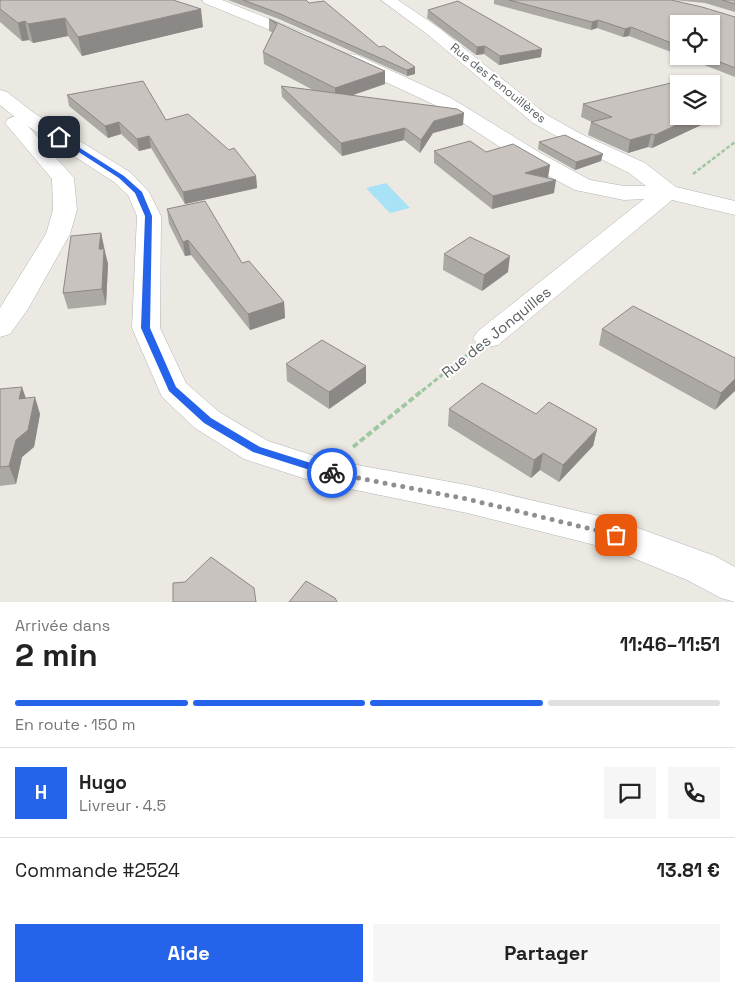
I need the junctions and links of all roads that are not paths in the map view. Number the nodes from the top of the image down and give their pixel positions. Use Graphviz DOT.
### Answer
graph roads {
  1 [pos="209,0"];
  2 [pos="388,0"];
  3 [pos="269,7"];
  4 [pos="294,34"];
  5 [pos="0,96"];
  6 [pos="27,117"];
  7 [pos="668,192"];
  8 [pos="735,208"];
  9 [pos="0,328"];
  10 [pos="488,338"];
  11 [pos="735,586"];
  1 -- 4 [label="street"];
  2 -- 7 [label="street, Rue des Fenouillères"];
  3 -- 4 [label="street"];
  4 -- 7 [label="street"];
  5 -- 6 [label="street"];
  6 -- 9 [label="street"];
  6 -- 11 [label="street"];
  7 -- 8 [label="street"];
  7 -- 10 [label="street, Rue des Jonquilles"];
}
